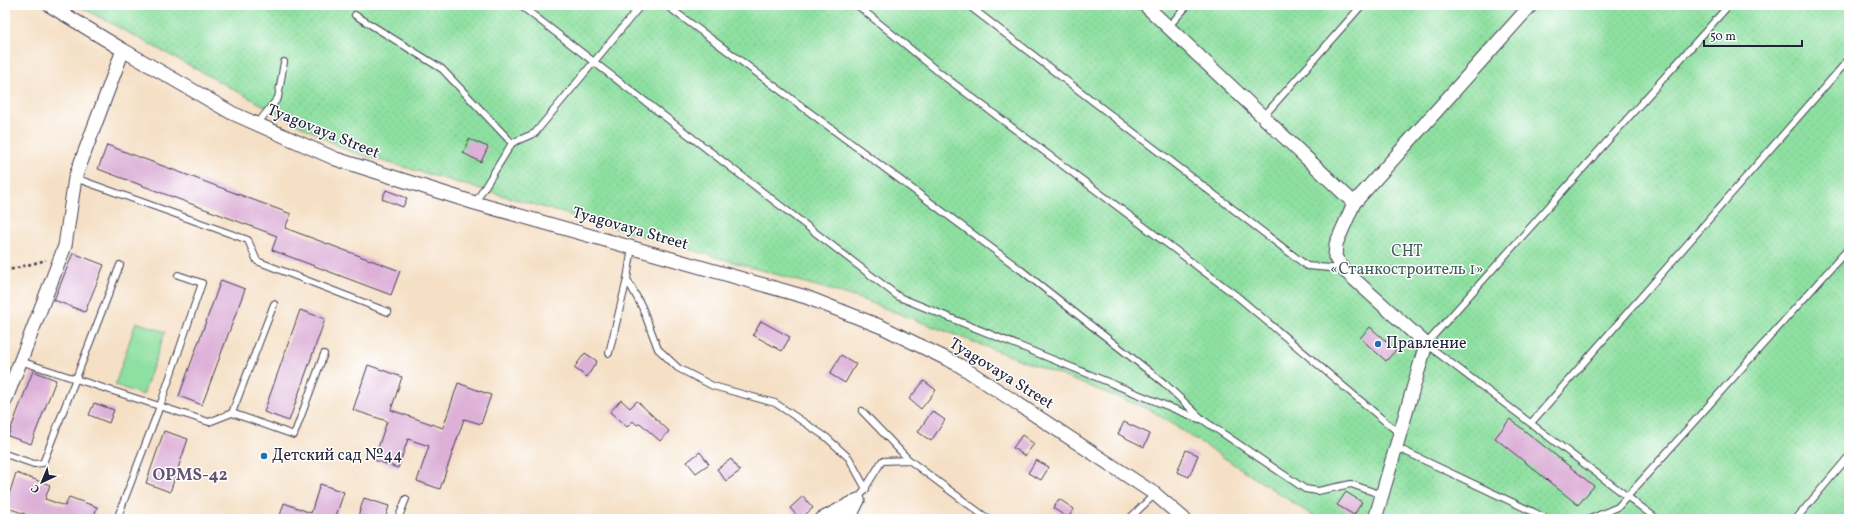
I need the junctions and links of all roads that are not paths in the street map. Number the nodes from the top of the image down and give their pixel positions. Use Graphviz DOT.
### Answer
graph roads {
  1 [pos="49,5"];
  2 [pos="520,5"];
  3 [pos="641,5"];
  4 [pos="666,5"];
  5 [pos="857,5"];
  6 [pos="968,5"];
  7 [pos="1145,5"];
  8 [pos="1188,5"];
  9 [pos="1362,5"];
  10 [pos="1531,5"];
  11 [pos="1729,5"];
  12 [pos="355,14"];
  13 [pos="1168,26"];
  14 [pos="123,50"];
  15 [pos="1849,60"];
  16 [pos="284,62"];
  17 [pos="594,63"];
  18 [pos="1263,116"];
  19 [pos="257,124"];
  20 [pos="512,143"];
  21 [pos="75,178"];
  22 [pos="475,203"];
  23 [pos="1354,204"];
  24 [pos="632,247"];
  25 [pos="1849,248"];
  26 [pos="120,265"];
  27 [pos="1344,270"];
  28 [pos="178,275"];
  29 [pos="627,279"];
  30 [pos="274,304"];
  31 [pos="388,312"];
  32 [pos="1426,344"];
  33 [pos="609,353"];
  34 [pos="324,354"];
  35 [pos="20,361"];
  36 [pos="76,379"];
  37 [pos="5,401"];
  38 [pos="160,406"];
  39 [pos="862,411"];
  40 [pos="232,413"];
  41 [pos="1203,420"];
  42 [pos="1531,423"];
  43 [pos="1400,434"];
  44 [pos="1396,447"];
  45 [pos="5,454"];
  46 [pos="1849,456"];
  47 [pos="909,460"];
  48 [pos="866,489"];
  49 [pos="1155,494"];
  50 [pos="1382,495"];
  51 [pos="1628,496"];
  52 [pos="406,499"];
  53 [pos="858,500"];
  54 [pos="117,519"];
  55 [pos="398,519"];
  56 [pos="822,519"];
  57 [pos="849,519"];
  58 [pos="988,519"];
  59 [pos="1129,519"];
  60 [pos="1184,519"];
  61 [pos="1375,519"];
  62 [pos="1548,519"];
  63 [pos="1590,519"];
  64 [pos="1658,519"];
  65 [pos="1796,519"];
  1 -- 14 [label="street, Tyagovaya Street"];
  2 -- 17 [label="lane"];
  3 -- 17 [label="lane"];
  4 -- 41 [label="lane"];
  5 -- 43 [label="lane"];
  6 -- 27 [label="lane"];
  7 -- 13 [label="street"];
  8 -- 13 [label="lane"];
  9 -- 18 [label="lane"];
  10 -- 23 [label="street"];
  11 -- 32 [label="lane"];
  12 -- 20 [label="lane"];
  13 -- 18 [label="street"];
  14 -- 19 [label="street, Tyagovaya Street"];
  14 -- 21 [label="street"];
  15 -- 42 [label="lane"];
  16 -- 19 [label="lane"];
  17 -- 20 [label="lane"];
  17 -- 41 [label="lane"];
  18 -- 23 [label="street"];
  19 -- 22 [label="street, Tyagovaya Street"];
  20 -- 22 [label="lane"];
  21 -- 31 [label="lane"];
  21 -- 35 [label="street"];
  22 -- 24 [label="street, Tyagovaya Street"];
  23 -- 27 [label="street"];
  24 -- 29 [label="lane"];
  24 -- 49 [label="street, Tyagovaya Street"];
  25 -- 51 [label="lane"];
  26 -- 36 [label="lane"];
  27 -- 32 [label="street"];
  28 -- 38 [label="lane"];
  29 -- 33 [label="lane"];
  29 -- 48 [label="lane"];
  30 -- 40 [label="lane"];
  32 -- 42 [label="lane"];
  32 -- 43 [label="street"];
  34 -- 40 [label="lane"];
  35 -- 36 [label="lane"];
  35 -- 37 [label="street"];
  36 -- 38 [label="lane"];
  36 -- 45 [label="lane"];
  38 -- 40 [label="lane"];
  38 -- 54 [label="lane"];
  39 -- 47 [label="lane"];
  41 -- 50 [label="lane"];
  42 -- 51 [label="lane"];
  43 -- 44 [label="street"];
  44 -- 50 [label="street"];
  44 -- 62 [label="lane"];
  46 -- 65 [label="lane"];
  47 -- 48 [label="lane"];
  47 -- 58 [label="lane"];
  48 -- 53 [label="lane"];
  49 -- 59 [label="lane"];
  49 -- 60 [label="street, Tyagovaya Street"];
  50 -- 61 [label="street"];
  51 -- 63 [label="lane"];
  51 -- 64 [label="lane"];
  52 -- 55 [label="lane"];
  53 -- 56 [label="street"];
  53 -- 57 [label="street"];
}
